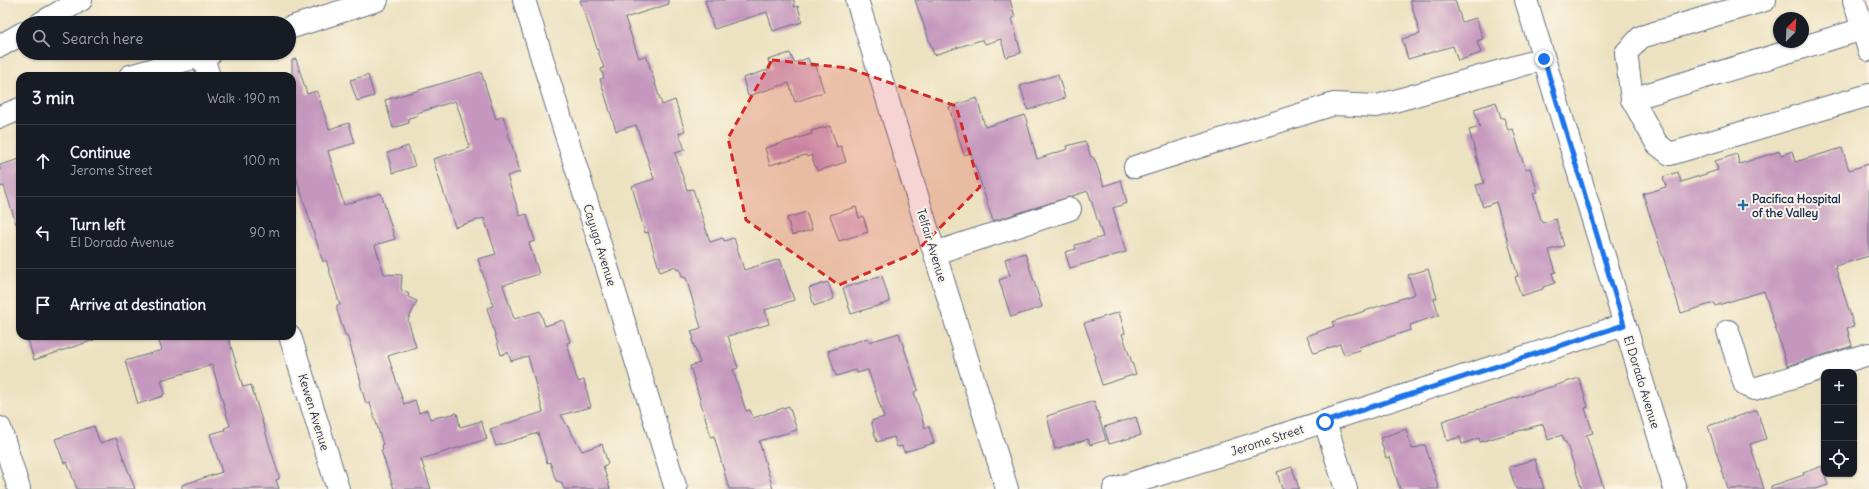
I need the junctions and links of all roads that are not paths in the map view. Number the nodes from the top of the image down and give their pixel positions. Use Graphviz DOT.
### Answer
graph roads {
  1 [pos="81,0"];
  2 [pos="377,0"];
  3 [pos="524,0"];
  4 [pos="857,0"];
  5 [pos="1526,0"];
  6 [pos="1765,0"];
  7 [pos="1854,0"];
  8 [pos="53,16"];
  9 [pos="296,26"];
  10 [pos="16,37"];
  11 [pos="1866,39"];
  12 [pos="0,46"];
  13 [pos="1544,59"];
  14 [pos="208,62"];
  15 [pos="152,72"];
  16 [pos="1869,95"];
  17 [pos="1632,100"];
  18 [pos="16,111"];
  19 [pos="0,117"];
  20 [pos="1135,167"];
  21 [pos="1070,209"];
  22 [pos="935,253"];
  23 [pos="1624,325"];
  24 [pos="1728,331"];
  25 [pos="291,340"];
  26 [pos="1869,354"];
  27 [pos="1325,422"];
  28 [pos="0,428"];
  29 [pos="19,489"];
  30 [pos="338,489"];
  31 [pos="676,489"];
  32 [pos="1008,489"];
  33 [pos="1114,489"];
  34 [pos="1346,489"];
  35 [pos="1674,489"];
  1 -- 8 [label="street"];
  2 -- 9 [label="street"];
  3 -- 31 [label="street, Cayuga Avenue"];
  4 -- 22 [label="street, Telfair Avenue"];
  5 -- 13 [label="street, El Dorado Avenue"];
  6 -- 17 [label="street"];
  7 -- 11 [label="street"];
  10 -- 12 [label="street"];
  11 -- 17 [label="street"];
  13 -- 20 [label="street"];
  13 -- 23 [label="street, El Dorado Avenue"];
  14 -- 15 [label="street"];
  16 -- 17 [label="street"];
  18 -- 19 [label="street"];
  21 -- 22 [label="street"];
  22 -- 32 [label="street, Telfair Avenue"];
  23 -- 27 [label="street, Jerome Street"];
  23 -- 35 [label="street, El Dorado Avenue"];
  24 -- 26 [label="street"];
  25 -- 30 [label="street, Kewen Avenue"];
  27 -- 33 [label="street, Jerome Street"];
  27 -- 34 [label="street"];
  28 -- 29 [label="street"];
}
